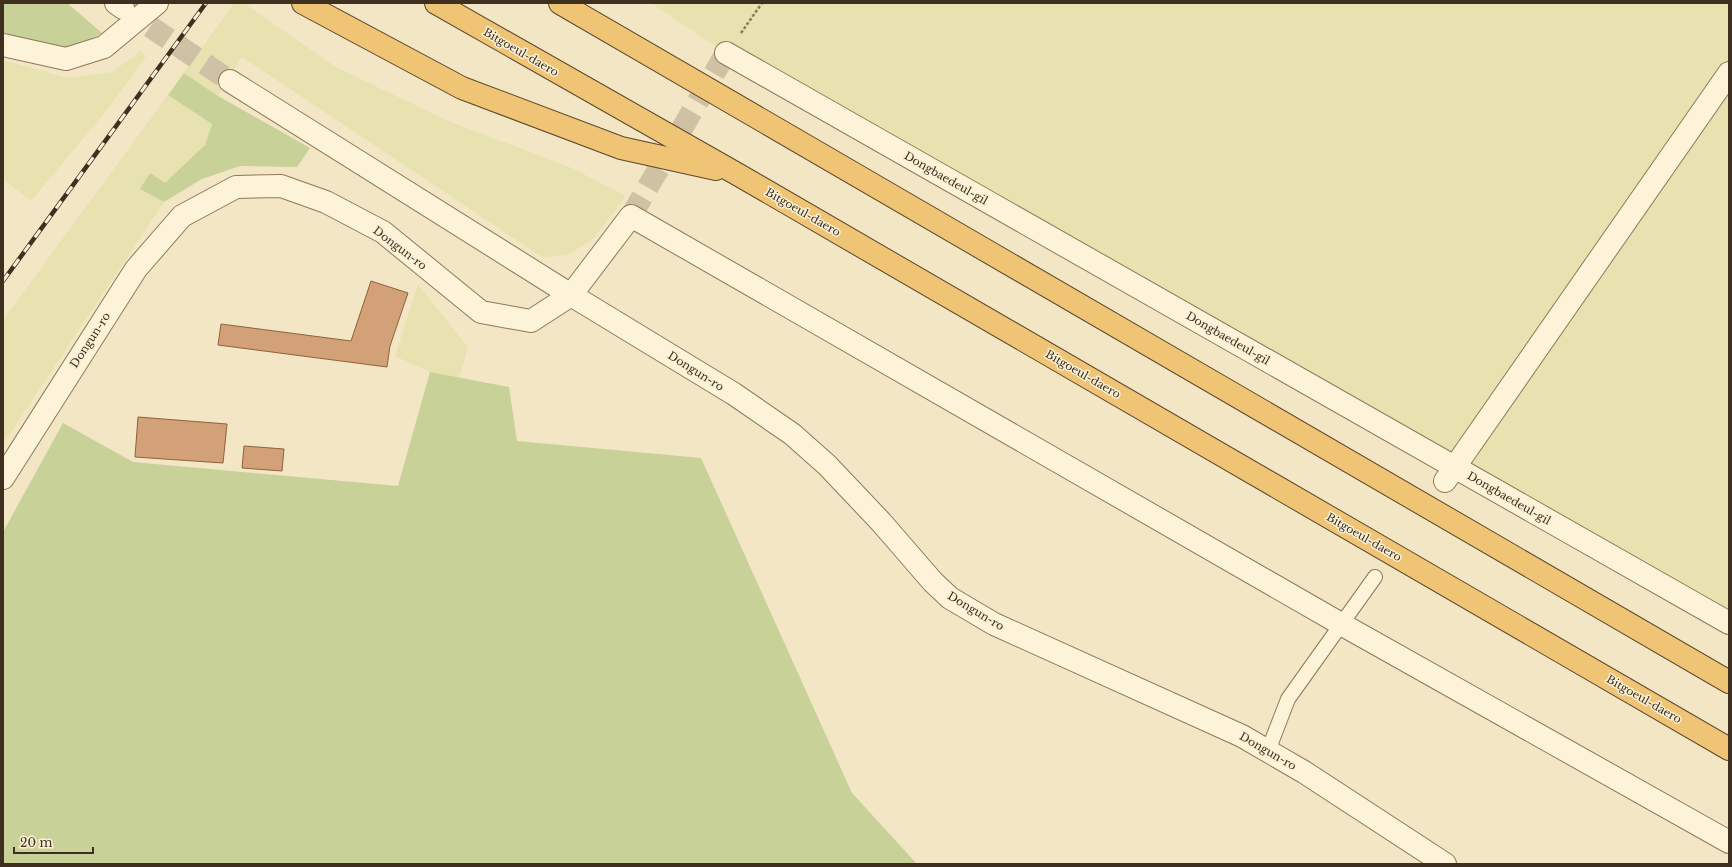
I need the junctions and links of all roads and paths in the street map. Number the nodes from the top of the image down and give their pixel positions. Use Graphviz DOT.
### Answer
graph roads {
  1 [pos="157,3"];
  2 [pos="303,3"];
  3 [pos="436,3"];
  4 [pos="560,3"];
  5 [pos="762,3"];
  6 [pos="3,45"];
  7 [pos="726,53"];
  8 [pos="1729,73"];
  9 [pos="230,81"];
  10 [pos="737,174"];
  11 [pos="571,295"];
  12 [pos="1450,474"];
  13 [pos="3,478"];
  14 [pos="1375,577"];
  15 [pos="1729,623"];
  16 [pos="1342,624"];
  17 [pos="1729,682"];
  18 [pos="1729,748"];
  19 [pos="1268,751"];
  20 [pos="1729,842"];
  21 [pos="1436,861"];
  1 -- 6 [label="street"];
  2 -- 10 [label="highway"];
  3 -- 10 [label="highway, Bitgoeul-daero"];
  4 -- 17 [label="highway"];
  5 -- 7 [label="path"];
  7 -- 12 [label="street, Dongbaedeul-gil"];
  8 -- 12 [label="street"];
  9 -- 11 [label="street"];
  10 -- 18 [label="highway, Bitgoeul-daero"];
  11 -- 13 [label="street, Dongun-ro"];
  11 -- 16 [label="street"];
  11 -- 19 [label="street, Dongun-ro"];
  12 -- 15 [label="street, Dongbaedeul-gil"];
  14 -- 16 [label="lane"];
  16 -- 19 [label="lane"];
  16 -- 20 [label="street"];
  19 -- 21 [label="street, Dongun-ro"];
}
